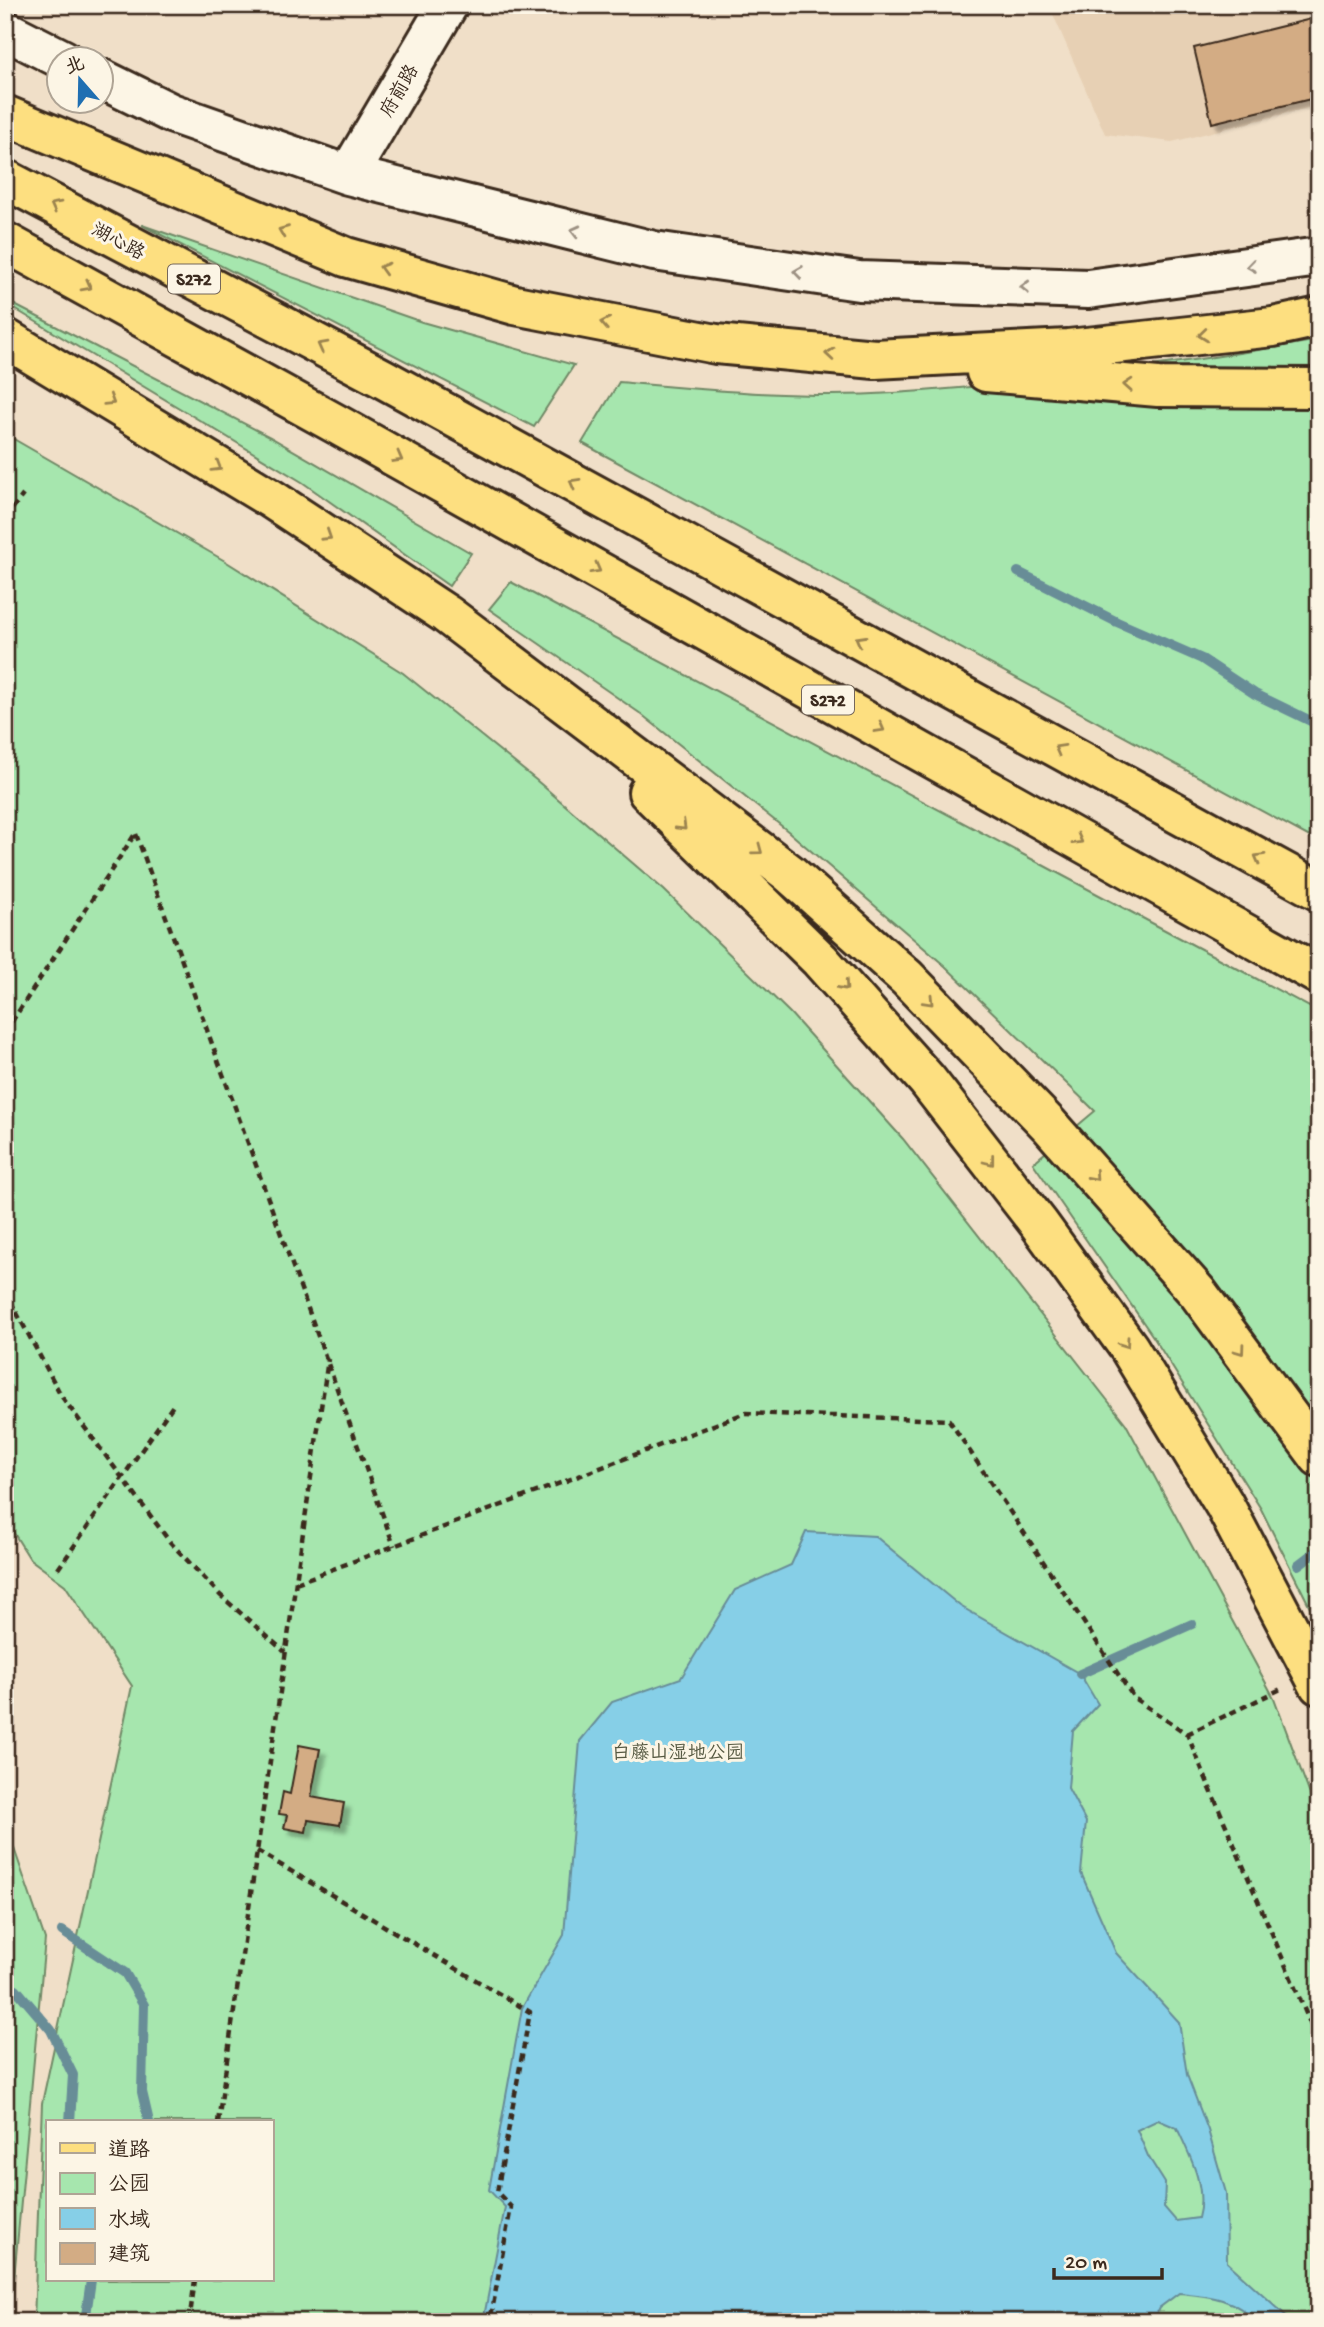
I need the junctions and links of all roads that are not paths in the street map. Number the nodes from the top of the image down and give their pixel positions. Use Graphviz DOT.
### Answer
graph roads {
  1 [pos="448,5"];
  2 [pos="5,30"];
  3 [pos="46,51"];
  4 [pos="116,86"];
  5 [pos="5,115"];
  6 [pos="348,175"];
  7 [pos="5,179"];
  8 [pos="5,242"];
  9 [pos="1319,257"];
  10 [pos="1319,317"];
  11 [pos="5,338"];
  12 [pos="875,359"];
  13 [pos="1319,388"];
  14 [pos="528,676"];
  15 [pos="1319,891"];
  16 [pos="1319,975"];
  17 [pos="1319,1457"];
  18 [pos="1316,1679"];
  1 -- 6 [label="street, 府前路"];
  2 -- 3 [label="street"];
  4 -- 6 [label="street"];
  12 -- 5 [label="main road, one-way"];
  9 -- 6 [label="street, one-way"];
  15 -- 7 [label="main road, 湖心路 / S272, one-way"];
  8 -- 16 [label="main road, S272, one-way"];
  10 -- 12 [label="main road, one-way"];
  11 -- 14 [label="main road, one-way"];
  13 -- 12 [label="main road, one-way"];
  14 -- 17 [label="main road, one-way"];
  14 -- 18 [label="main road, one-way"];
}
